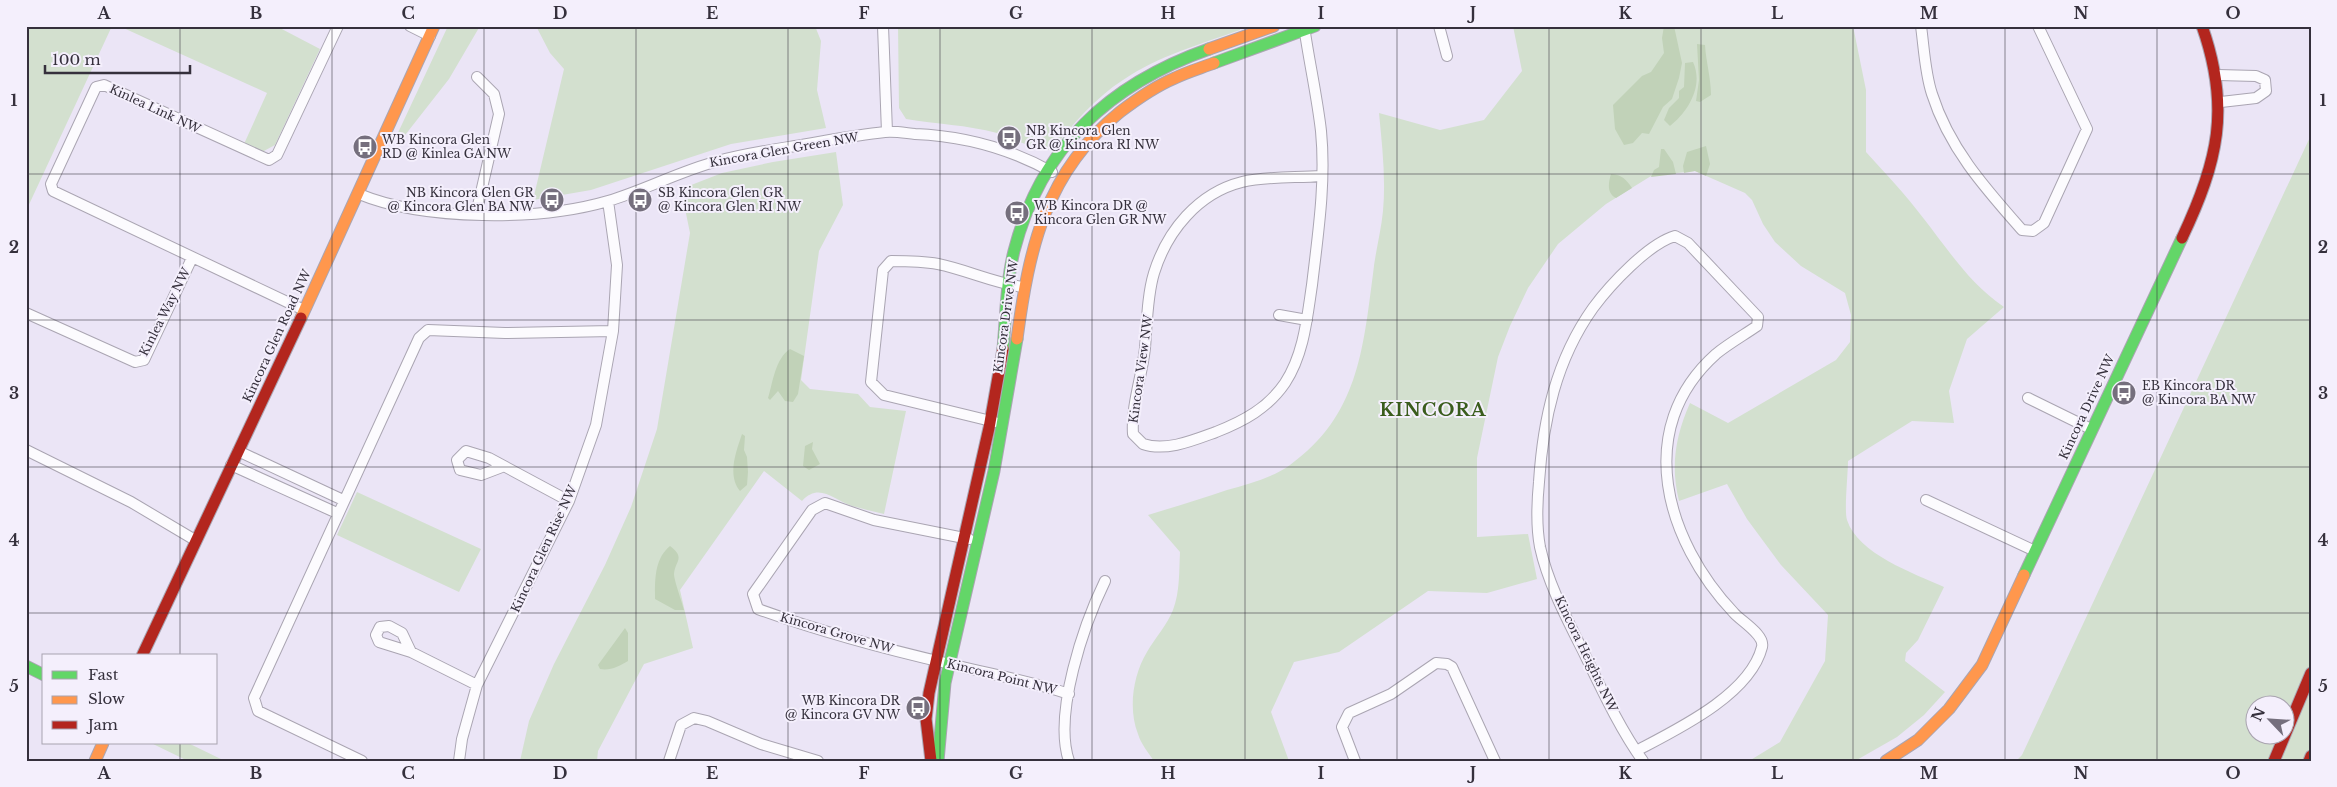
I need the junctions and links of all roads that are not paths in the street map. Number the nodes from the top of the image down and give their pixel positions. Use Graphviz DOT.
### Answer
graph roads {
  1 [pos="338,26"];
  2 [pos="410,26"];
  3 [pos="883,26"];
  4 [pos="1274,26"];
  5 [pos="1439,26"];
  6 [pos="1920,26"];
  7 [pos="2038,26"];
  8 [pos="2202,26"];
  9 [pos="1308,27"];
  10 [pos="432,31"];
  11 [pos="1447,56"];
  12 [pos="2218,75"];
  13 [pos="477,77"];
  14 [pos="2221,102"];
  15 [pos="886,132"];
  16 [pos="1048,169"];
  17 [pos="1321,176"];
  18 [pos="1062,177"];
  19 [pos="358,194"];
  20 [pos="608,201"];
  21 [pos="476,214"];
  22 [pos="192,258"];
  23 [pos="1009,285"];
  24 [pos="1023,287"];
  25 [pos="304,310"];
  26 [pos="26,313"];
  27 [pos="1279,315"];
  28 [pos="1307,320"];
  29 [pos="614,331"];
  30 [pos="2028,398"];
  31 [pos="991,420"];
  32 [pos="1003,424"];
  33 [pos="2091,429"];
  34 [pos="26,450"];
  35 [pos="238,451"];
  36 [pos="232,464"];
  37 [pos="502,468"];
  38 [pos="343,500"];
  39 [pos="1926,500"];
  40 [pos="569,501"];
  41 [pos="337,514"];
  42 [pos="964,538"];
  43 [pos="195,540"];
  44 [pos="978,541"];
  45 [pos="2035,551"];
  46 [pos="1105,581"];
  47 [pos="411,652"];
  48 [pos="143,654"];
  49 [pos="936,660"];
  50 [pos="950,664"];
  51 [pos="26,666"];
  52 [pos="2311,673"];
  53 [pos="42,674"];
  54 [pos="477,685"];
  55 [pos="1068,694"];
  56 [pos="102,744"];
  57 [pos="2311,756"];
  58 [pos="1640,757"];
  59 [pos="799,759"];
  60 [pos="95,761"];
  61 [pos="362,761"];
  62 [pos="459,761"];
  63 [pos="669,761"];
  64 [pos="818,761"];
  65 [pos="931,761"];
  66 [pos="938,761"];
  67 [pos="1069,761"];
  68 [pos="1354,761"];
  69 [pos="1495,761"];
  70 [pos="1886,761"];
  71 [pos="2274,761"];
  72 [pos="2309,761"];
  1 -- 22 [label="street, Kinlea Link NW"];
  2 -- 10 [label="street"];
  3 -- 15 [label="street"];
  4 -- 16 [label="main road, Kincora Drive NW"];
  5 -- 11 [label="street"];
  6 -- 7 [label="street"];
  8 -- 12 [label="main road, Kincora Drive NW"];
  9 -- 17 [label="street, Kincora View NW"];
  9 -- 18 [label="main road, Kincora Drive NW"];
  10 -- 19 [label="main road, Kincora Glen Road NW"];
  12 -- 14 [label="main road, Kincora Drive NW"];
  12 -- 14 [label="street"];
  13 -- 21 [label="street"];
  14 -- 33 [label="main road, Kincora Drive NW"];
  15 -- 16 [label="street, Kincora Glen Green NW"];
  15 -- 20 [label="street, Kincora Glen Green NW"];
  16 -- 18 [label="street, Kincora Glen Green NW"];
  16 -- 23 [label="main road, Kincora Drive NW"];
  17 -- 28 [label="street, Kincora View NW"];
  17 -- 28 [label="street, Kincora View NW"];
  18 -- 24 [label="main road, Kincora Drive NW"];
  19 -- 21 [label="street, Kincora Glen Green NW"];
  19 -- 25 [label="main road, Kincora Glen Road NW"];
  20 -- 21 [label="street, Kincora Glen Green NW"];
  20 -- 29 [label="street, Kincora Glen Rise NW"];
  22 -- 25 [label="street, Kinlea Link NW"];
  22 -- 26 [label="street, Kinlea Way NW"];
  23 -- 24 [label="street"];
  23 -- 31 [label="main road, Kincora Drive NW"];
  23 -- 31 [label="street"];
  24 -- 32 [label="main road, Kincora Drive NW"];
  25 -- 35 [label="main road, Kincora Glen Road NW"];
  27 -- 28 [label="street"];
  29 -- 38 [label="street"];
  29 -- 40 [label="street, Kincora Glen Rise NW"];
  30 -- 33 [label="street"];
  31 -- 32 [label="street"];
  31 -- 42 [label="main road, Kincora Drive NW"];
  32 -- 44 [label="main road, Kincora Drive NW"];
  33 -- 45 [label="main road, Kincora Drive NW"];
  34 -- 43 [label="street"];
  35 -- 36 [label="main road, Kincora Glen Road NW"];
  35 -- 38 [label="street"];
  36 -- 41 [label="street"];
  36 -- 43 [label="main road, Kincora Glen Road NW"];
  37 -- 40 [label="street"];
  38 -- 41 [label="street"];
  39 -- 45 [label="street"];
  40 -- 54 [label="street, Kincora Glen Rise NW"];
  41 -- 61 [label="street"];
  42 -- 44 [label="street, Kincora Grove NW"];
  42 -- 49 [label="main road, Kincora Drive NW"];
  42 -- 49 [label="street, Kincora Grove NW"];
  43 -- 48 [label="main road, Kincora Glen Road NW"];
  44 -- 50 [label="main road, Kincora Drive NW"];
  45 -- 70 [label="main road, Kincora Drive NW"];
  46 -- 55 [label="street, Kincora Point NW"];
  47 -- 54 [label="street"];
  49 -- 50 [label="street, Kincora Point NW"];
  49 -- 65 [label="main road, Kincora Drive NW"];
  50 -- 55 [label="street, Kincora Point NW"];
  50 -- 66 [label="main road, Kincora Drive NW"];
  51 -- 53 [label="main road"];
  52 -- 71 [label="main road"];
  54 -- 62 [label="street, Kincora Glen Rise NW"];
  55 -- 67 [label="street, Kincora Point NW"];
  56 -- 60 [label="main road"];
  57 -- 72 [label="main road"];
  58 -- 58 [label="street, Kincora Heights NW"];
  59 -- 63 [label="street"];
  59 -- 64 [label="street"];
  68 -- 69 [label="street"];
}
